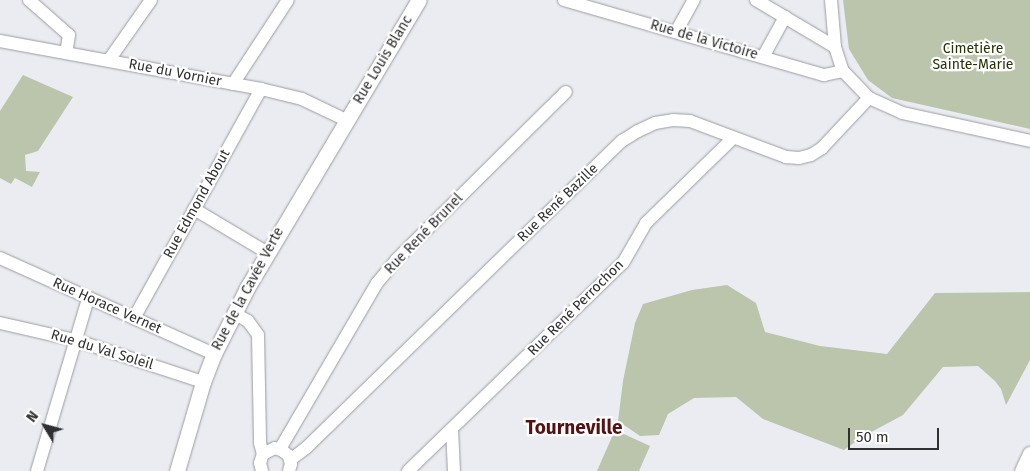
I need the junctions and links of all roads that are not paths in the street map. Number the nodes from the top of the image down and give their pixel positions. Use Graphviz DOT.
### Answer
graph roads {
  1 [pos="29,0"];
  2 [pos="151,0"];
  3 [pos="288,0"];
  4 [pos="419,0"];
  5 [pos="564,0"];
  6 [pos="694,0"];
  7 [pos="756,0"];
  8 [pos="831,0"];
  9 [pos="785,17"];
  10 [pos="676,32"];
  11 [pos="0,41"];
  12 [pos="835,47"];
  13 [pos="66,53"];
  14 [pos="763,56"];
  15 [pos="109,60"];
  16 [pos="843,71"];
  17 [pos="233,84"];
  18 [pos="261,89"];
  19 [pos="566,92"];
  20 [pos="869,98"];
  21 [pos="346,120"];
  22 [pos="733,138"];
  23 [pos="1030,141"];
  24 [pos="194,210"];
  25 [pos="266,252"];
  26 [pos="0,258"];
  27 [pos="88,299"];
  28 [pos="234,313"];
  29 [pos="134,318"];
  30 [pos="0,323"];
  31 [pos="75,340"];
  32 [pos="214,354"];
  33 [pos="203,382"];
  34 [pos="452,429"];
  35 [pos="280,449"];
  36 [pos="263,454"];
  37 [pos="1030,454"];
  38 [pos="289,465"];
  39 [pos="261,470"];
  40 [pos="37,471"];
  41 [pos="177,471"];
  42 [pos="408,471"];
  43 [pos="454,471"];
  44 [pos="1022,471"];
  1 -- 13 [label="street"];
  2 -- 15 [label="street"];
  3 -- 17 [label="street"];
  4 -- 21 [label="street, Rue Louis Blanc"];
  5 -- 10 [label="street, Rue de la Victoire"];
  6 -- 10 [label="street"];
  7 -- 9 [label="street"];
  8 -- 12 [label="street"];
  9 -- 12 [label="street"];
  9 -- 14 [label="street"];
  10 -- 14 [label="street, Rue de la Victoire"];
  11 -- 13 [label="street, Rue du Vornier"];
  12 -- 16 [label="street"];
  13 -- 15 [label="street, Rue du Vornier"];
  14 -- 16 [label="street, Rue de la Victoire"];
  15 -- 17 [label="street, Rue du Vornier"];
  16 -- 20 [label="street"];
  17 -- 18 [label="street, Rue du Vornier"];
  18 -- 21 [label="street, Rue du Vornier"];
  18 -- 24 [label="street, Rue Edmond About"];
  19 -- 35 [label="street, Rue René Brunel"];
  20 -- 22 [label="street, Rue René Bazille"];
  20 -- 23 [label="street"];
  21 -- 25 [label="street, Rue de la Cavée Verte"];
  22 -- 34 [label="street, Rue René Perrochon"];
  22 -- 38 [label="street, Rue René Bazille"];
  24 -- 25 [label="street"];
  24 -- 29 [label="street, Rue Edmond About"];
  25 -- 28 [label="street, Rue de la Cavée Verte"];
  26 -- 27 [label="street, Rue Horace Vernet"];
  27 -- 29 [label="street, Rue Horace Vernet"];
  27 -- 31 [label="street"];
  28 -- 32 [label="street, Rue de la Cavée Verte"];
  28 -- 36 [label="street"];
  29 -- 32 [label="street, Rue Horace Vernet"];
  30 -- 31 [label="street, Rue du Val Soleil"];
  31 -- 33 [label="street, Rue du Val Soleil"];
  31 -- 40 [label="street"];
  32 -- 33 [label="street, Rue de la Cavée Verte"];
  33 -- 41 [label="street, Rue de la Cavée Verte"];
  34 -- 42 [label="street, Rue René Perrochon"];
  34 -- 43 [label="street"];
  35 -- 36 [label="street"];
  35 -- 38 [label="street"];
  36 -- 39 [label="street"];
  37 -- 44 [label="street"];
}
